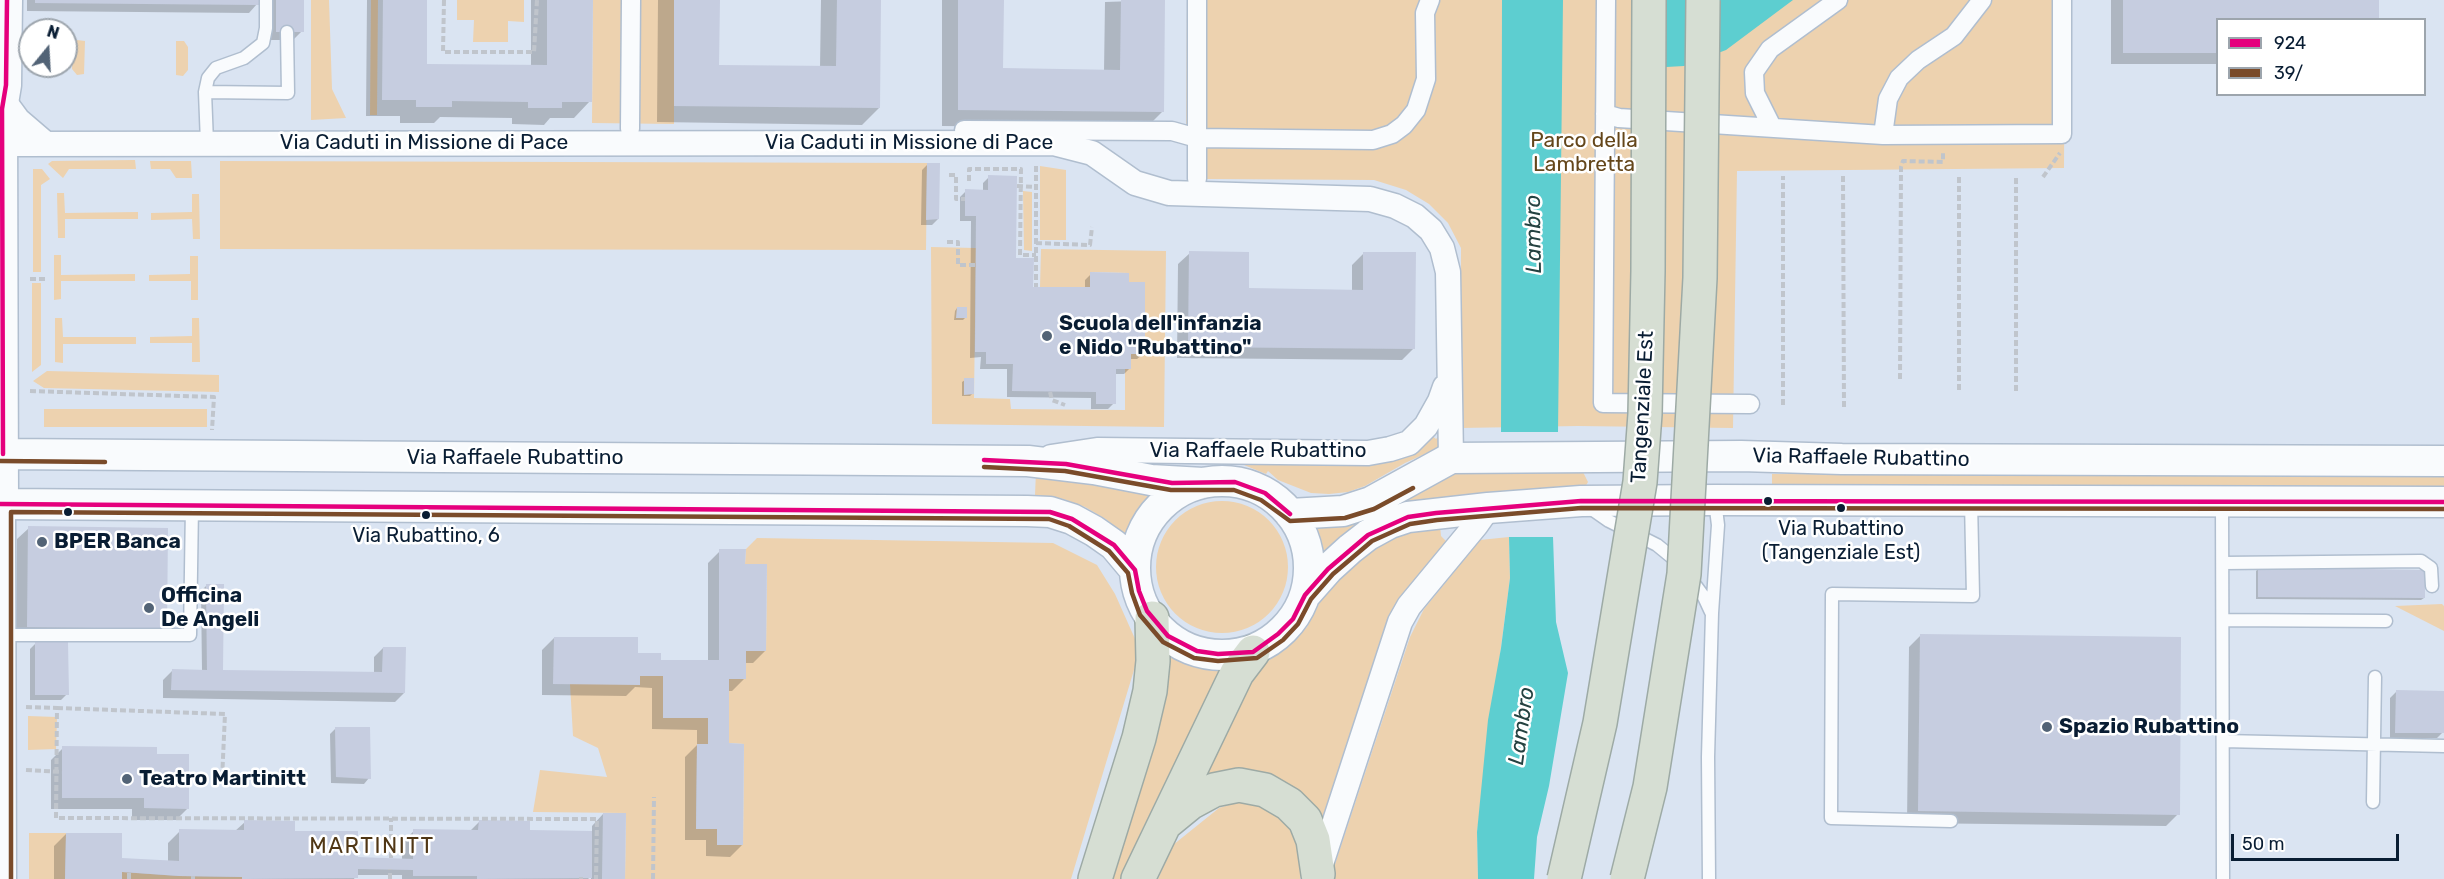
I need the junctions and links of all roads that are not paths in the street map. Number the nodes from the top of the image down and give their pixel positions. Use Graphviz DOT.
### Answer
graph roads {
  1 [pos="7,0"];
  2 [pos="267,0"];
  3 [pos="631,0"];
  4 [pos="1197,0"];
  5 [pos="1430,0"];
  6 [pos="1606,0"];
  7 [pos="1649,0"];
  8 [pos="1704,0"];
  9 [pos="1838,0"];
  10 [pos="1982,0"];
  11 [pos="2062,0"];
  12 [pos="287,32"];
  13 [pos="3,46"];
  14 [pos="206,92"];
  15 [pos="2,108"];
  16 [pos="1605,114"];
  17 [pos="1772,127"];
  18 [pos="630,129"];
  19 [pos="964,129"];
  20 [pos="1883,135"];
  21 [pos="1197,138"];
  22 [pos="207,143"];
  23 [pos="1,144"];
  24 [pos="46,144"];
  25 [pos="1197,179"];
  26 [pos="2,204"];
  27 [pos="1448,376"];
  28 [pos="1750,404"];
  29 [pos="1,410"];
  30 [pos="2,454"];
  31 [pos="1452,458"];
  32 [pos="2444,460"];
  33 [pos="1028,461"];
  34 [pos="1203,483"];
  35 [pos="1715,500"];
  36 [pos="1581,501"];
  37 [pos="1971,501"];
  38 [pos="2222,501"];
  39 [pos="2444,502"];
  40 [pos="1,504"];
  41 [pos="192,505"];
  42 [pos="1488,508"];
  43 [pos="1290,514"];
  44 [pos="2224,562"];
  45 [pos="1135,570"];
  46 [pos="2432,586"];
  47 [pos="1305,595"];
  48 [pos="1712,613"];
  49 [pos="1152,618"];
  50 [pos="2223,620"];
  51 [pos="2386,621"];
  52 [pos="3,635"];
  53 [pos="1253,652"];
  54 [pos="2375,677"];
  55 [pos="2223,741"];
  56 [pos="2374,744"];
  57 [pos="2444,746"];
  58 [pos="2373,802"];
  59 [pos="1951,821"];
  60 [pos="1165,824"];
  61 [pos="1317,877"];
  62 [pos="4,879"];
  63 [pos="1095,879"];
  64 [pos="1138,879"];
  65 [pos="1564,879"];
  66 [pos="1627,879"];
  67 [pos="1709,879"];
  68 [pos="2223,879"];
  1 -- 13 [label="street"];
  2 -- 14 [label="lane"];
  3 -- 18 [label="street"];
  4 -- 21 [label="street"];
  5 -- 21 [label="street"];
  6 -- 16 [label="street"];
  7 -- 65 [label="highway, Tangenziale Est, bridge"];
  8 -- 66 [label="highway, bridge"];
  9 -- 17 [label="street"];
  10 -- 20 [label="street"];
  11 -- 20 [label="street"];
  12 -- 14 [label="lane"];
  13 -- 15 [label="street"];
  14 -- 22 [label="lane"];
  15 -- 23 [label="street"];
  15 -- 24 [label="street"];
  16 -- 17 [label="street"];
  16 -- 28 [label="street"];
  17 -- 20 [label="street"];
  19 -- 21 [label="street"];
  21 -- 25 [label="street"];
  22 -- 24 [label="street, Via Caduti in Missione di Pace"];
  22 -- 27 [label="street, Via Caduti in Missione di Pace"];
  23 -- 24 [label="street, Via Caduti in Missione di Pace"];
  23 -- 26 [label="street"];
  24 -- 26 [label="street"];
  26 -- 29 [label="street"];
  27 -- 31 [label="street, Via Caduti in Missione di Pace"];
  27 -- 33 [label="street, Via Raffaele Rubattino"];
  29 -- 30 [label="street"];
  30 -- 33 [label="street, Via Raffaele Rubattino"];
  30 -- 40 [label="street"];
  31 -- 32 [label="street, Via Raffaele Rubattino"];
  31 -- 43 [label="street, Via Raffaele Rubattino"];
  33 -- 34 [label="street, Via Raffaele Rubattino"];
  34 -- 43 [label="street, Via Raffaele Rubattino"];
  34 -- 45 [label="street, Via Raffaele Rubattino"];
  35 -- 36 [label="street, Via Raffaele Rubattino"];
  35 -- 37 [label="street, Via Raffaele Rubattino"];
  35 -- 48 [label="lane"];
  36 -- 42 [label="street, Via Raffaele Rubattino"];
  36 -- 48 [label="lane"];
  37 -- 38 [label="street, Via Raffaele Rubattino"];
  37 -- 59 [label="lane"];
  38 -- 39 [label="street, Via Raffaele Rubattino"];
  38 -- 44 [label="lane"];
  40 -- 41 [label="street, Via Raffaele Rubattino"];
  40 -- 52 [label="street"];
  41 -- 45 [label="street, Via Raffaele Rubattino"];
  41 -- 52 [label="lane"];
  42 -- 47 [label="street, Via Raffaele Rubattino"];
  42 -- 61 [label="street"];
  43 -- 47 [label="street, Via Raffaele Rubattino"];
  44 -- 46 [label="lane"];
  44 -- 50 [label="lane"];
  45 -- 49 [label="street, Via Raffaele Rubattino"];
  47 -- 53 [label="street, Via Raffaele Rubattino"];
  48 -- 67 [label="lane"];
  49 -- 53 [label="street, Via Raffaele Rubattino"];
  49 -- 63 [label="highway"];
  50 -- 51 [label="lane"];
  50 -- 55 [label="lane"];
  52 -- 62 [label="street"];
  53 -- 60 [label="highway"];
  54 -- 56 [label="lane"];
  55 -- 56 [label="lane"];
  55 -- 68 [label="lane"];
  56 -- 57 [label="lane"];
  56 -- 58 [label="lane"];
  60 -- 61 [label="highway"];
  60 -- 64 [label="highway"];
}
